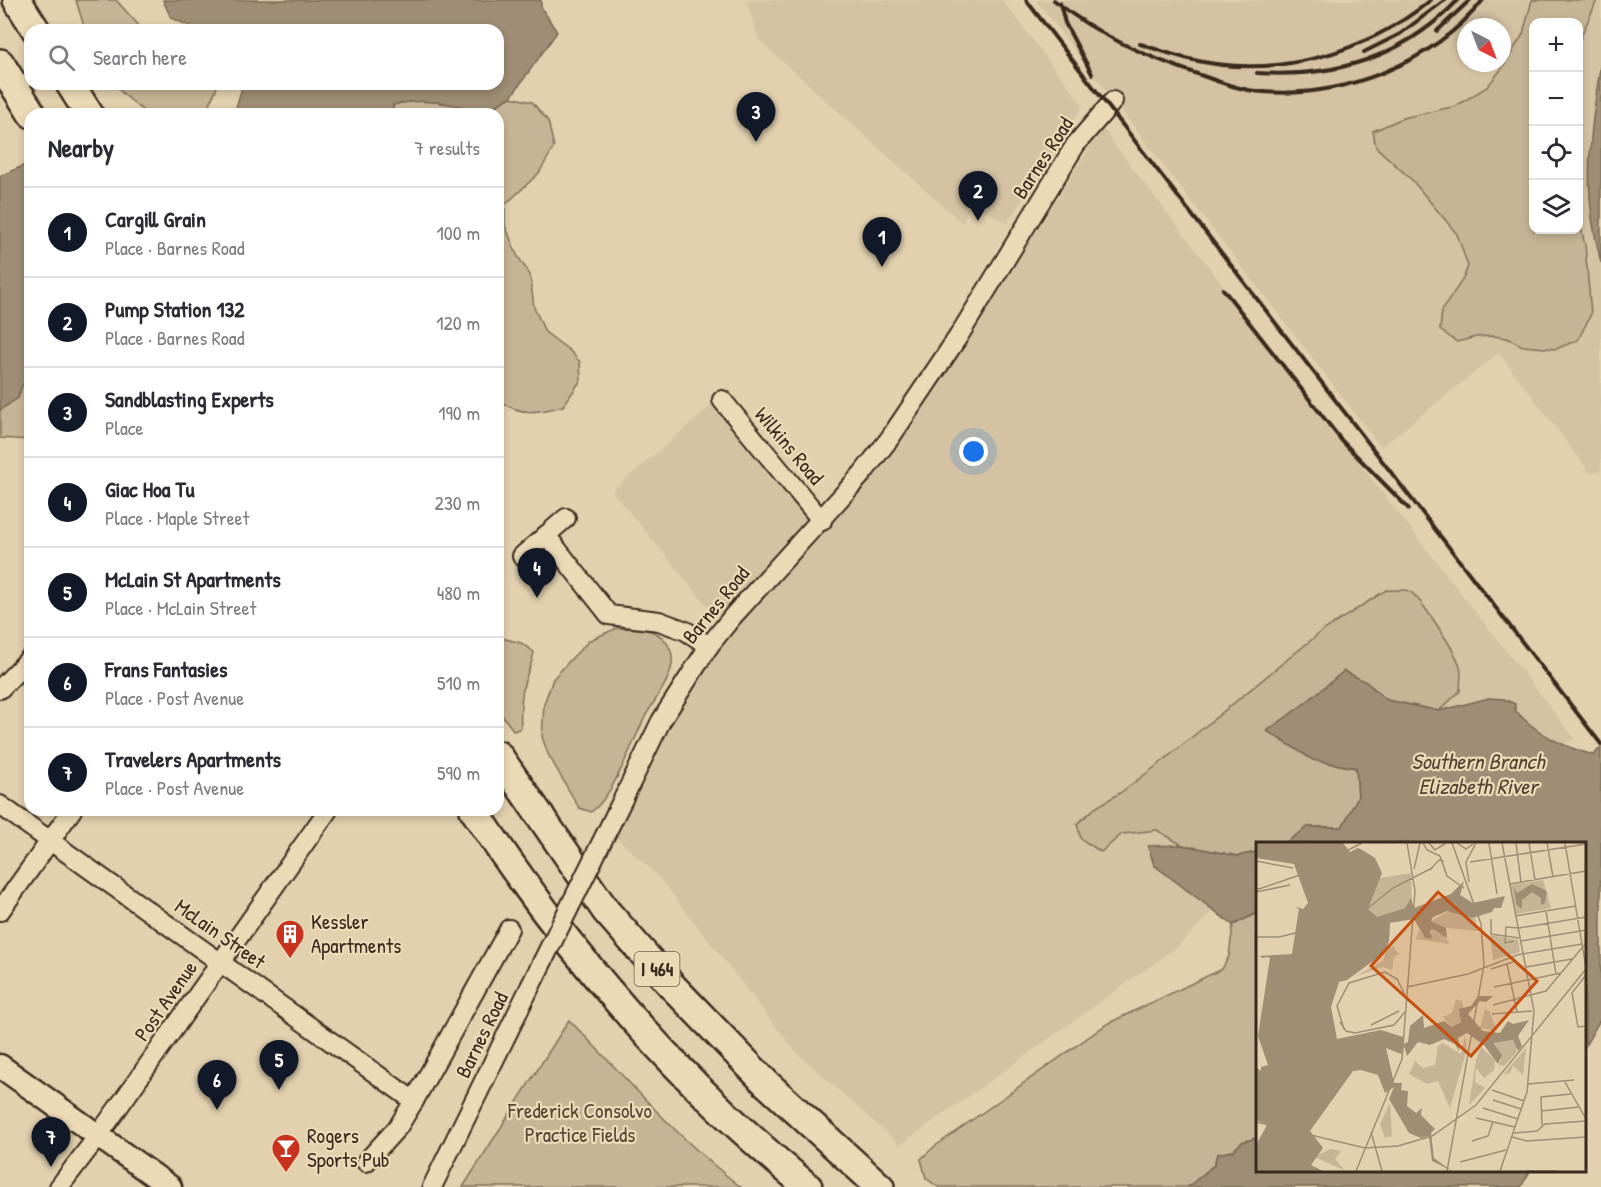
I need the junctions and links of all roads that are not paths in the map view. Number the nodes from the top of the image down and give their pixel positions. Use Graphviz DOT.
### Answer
graph roads {
  1 [pos="17,0"];
  2 [pos="32,24"];
  3 [pos="0,63"];
  4 [pos="74,90"];
  5 [pos="1113,101"];
  6 [pos="28,108"];
  7 [pos="85,108"];
  8 [pos="722,400"];
  9 [pos="566,518"];
  10 [pos="822,521"];
  11 [pos="546,535"];
  12 [pos="522,556"];
  13 [pos="709,646"];
  14 [pos="24,664"];
  15 [pos="0,689"];
  16 [pos="504,764"];
  17 [pos="0,805"];
  18 [pos="68,816"];
  19 [pos="324,816"];
  20 [pos="478,816"];
  21 [pos="49,841"];
  22 [pos="0,910"];
  23 [pos="509,929"];
  24 [pos="222,962"];
  25 [pos="0,1066"];
  26 [pos="414,1101"];
  27 [pos="98,1136"];
  28 [pos="846,1156"];
  29 [pos="366,1162"];
  30 [pos="59,1187"];
  31 [pos="170,1187"];
  32 [pos="432,1187"];
  33 [pos="808,1187"];
  34 [pos="880,1187"];
  35 [pos="899,1187"];
  1 -- 2 [label="highway"];
  3 -- 6 [label="highway"];
  4 -- 7 [label="highway"];
  5 -- 10 [label="street, Barnes Road"];
  8 -- 10 [label="street, Wilkins Road"];
  9 -- 11 [label="street"];
  10 -- 13 [label="street, Barnes Road"];
  11 -- 12 [label="street"];
  11 -- 13 [label="street"];
  13 -- 32 [label="street, Barnes Road, bridge"];
  14 -- 15 [label="street"];
  16 -- 28 [label="highway, I 464"];
  17 -- 21 [label="street, McLain Street"];
  18 -- 21 [label="street"];
  19 -- 24 [label="street, Post Avenue"];
  20 -- 33 [label="highway, I 464"];
  21 -- 22 [label="street"];
  21 -- 24 [label="street, McLain Street"];
  23 -- 26 [label="street, Barnes Road"];
  24 -- 26 [label="street, McLain Street"];
  24 -- 27 [label="street, Post Avenue"];
  25 -- 27 [label="main road"];
  26 -- 29 [label="street, Barnes Road"];
  27 -- 30 [label="street, Post Avenue"];
  27 -- 31 [label="main road"];
  28 -- 34 [label="highway, I 464"];
  28 -- 35 [label="highway"];
}
